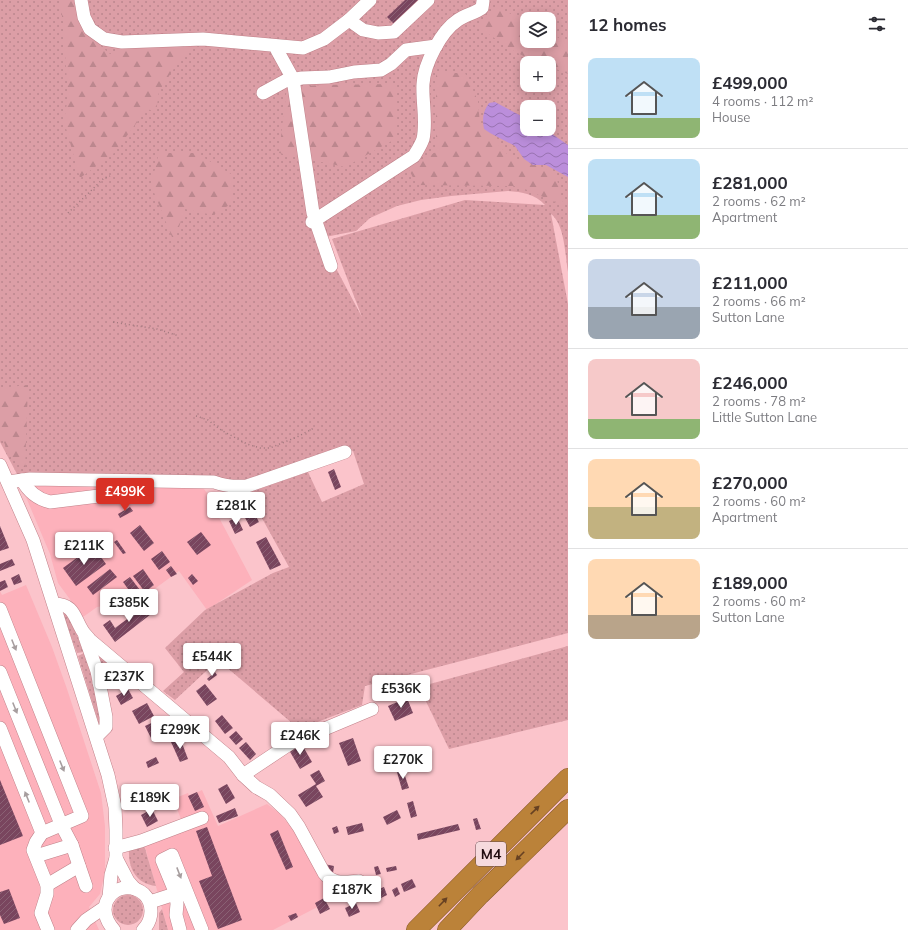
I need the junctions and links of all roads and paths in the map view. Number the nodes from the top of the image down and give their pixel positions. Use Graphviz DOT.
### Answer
graph roads {
  1 [pos="81,0"];
  2 [pos="370,0"];
  3 [pos="428,0"];
  4 [pos="482,0"];
  5 [pos="349,20"];
  6 [pos="436,46"];
  7 [pos="278,50"];
  8 [pos="293,79"];
  9 [pos="263,93"];
  10 [pos="110,176"];
  11 [pos="68,213"];
  12 [pos="314,221"];
  13 [pos="331,266"];
  14 [pos="113,322"];
  15 [pos="179,336"];
  16 [pos="196,416"];
  17 [pos="314,428"];
  18 [pos="345,452"];
  19 [pos="0,466"];
  20 [pos="22,480"];
  21 [pos="8,482"];
  22 [pos="116,494"];
  23 [pos="54,604"];
  24 [pos="0,609"];
  25 [pos="82,631"];
  26 [pos="0,672"];
  27 [pos="126,672"];
  28 [pos="99,682"];
  29 [pos="372,709"];
  30 [pos="0,728"];
  31 [pos="96,736"];
  32 [pos="243,775"];
  33 [pos="568,778"];
  34 [pos="568,809"];
  35 [pos="202,818"];
  36 [pos="61,824"];
  37 [pos="42,833"];
  38 [pos="115,853"];
  39 [pos="75,855"];
  40 [pos="36,856"];
  41 [pos="359,881"];
  42 [pos="47,885"];
  43 [pos="86,886"];
  44 [pos="135,889"];
  45 [pos="181,892"];
  46 [pos="107,902"];
  47 [pos="150,902"];
  48 [pos="148,927"];
  49 [pos="48,930"];
  50 [pos="79,930"];
  51 [pos="114,930"];
  52 [pos="180,930"];
  53 [pos="202,930"];
  54 [pos="416,930"];
  55 [pos="447,930"];
  1 -- 5 [label="street"];
  2 -- 5 [label="street"];
  3 -- 5 [label="street"];
  4 -- 6 [label="street"];
  6 -- 8 [label="street"];
  6 -- 12 [label="street"];
  7 -- 8 [label="street"];
  8 -- 9 [label="street"];
  8 -- 12 [label="street"];
  10 -- 11 [label="path"];
  12 -- 13 [label="street"];
  14 -- 15 [label="path"];
  16 -- 17 [label="path"];
  18 -- 20 [label="street"];
  19 -- 21 [label="street"];
  20 -- 21 [label="street"];
  20 -- 22 [label="street"];
  21 -- 23 [label="street"];
  23 -- 25 [label="street"];
  23 -- 31 [label="street"];
  24 -- 36 [label="street, one-way"];
  25 -- 27 [label="street"];
  25 -- 28 [label="street"];
  26 -- 36 [label="street, one-way"];
  27 -- 28 [label="street"];
  27 -- 32 [label="street"];
  28 -- 31 [label="street"];
  29 -- 32 [label="street"];
  37 -- 30 [label="street, one-way"];
  31 -- 38 [label="street"];
  32 -- 41 [label="street"];
  54 -- 33 [label="highway, M4, one-way"];
  34 -- 55 [label="highway, M4, one-way"];
  35 -- 38 [label="street"];
  36 -- 37 [label="street"];
  36 -- 39 [label="street"];
  37 -- 40 [label="street"];
  38 -- 44 [label="street"];
  38 -- 46 [label="street"];
  39 -- 40 [label="street"];
  39 -- 42 [label="street"];
  39 -- 43 [label="street"];
  40 -- 42 [label="street"];
  42 -- 49 [label="street"];
  44 -- 46 [label="street"];
  44 -- 47 [label="street"];
  45 -- 47 [label="street"];
  45 -- 52 [label="street"];
  45 -- 53 [label="street, one-way"];
  46 -- 50 [label="street"];
  46 -- 51 [label="street"];
  47 -- 48 [label="street"];
}
